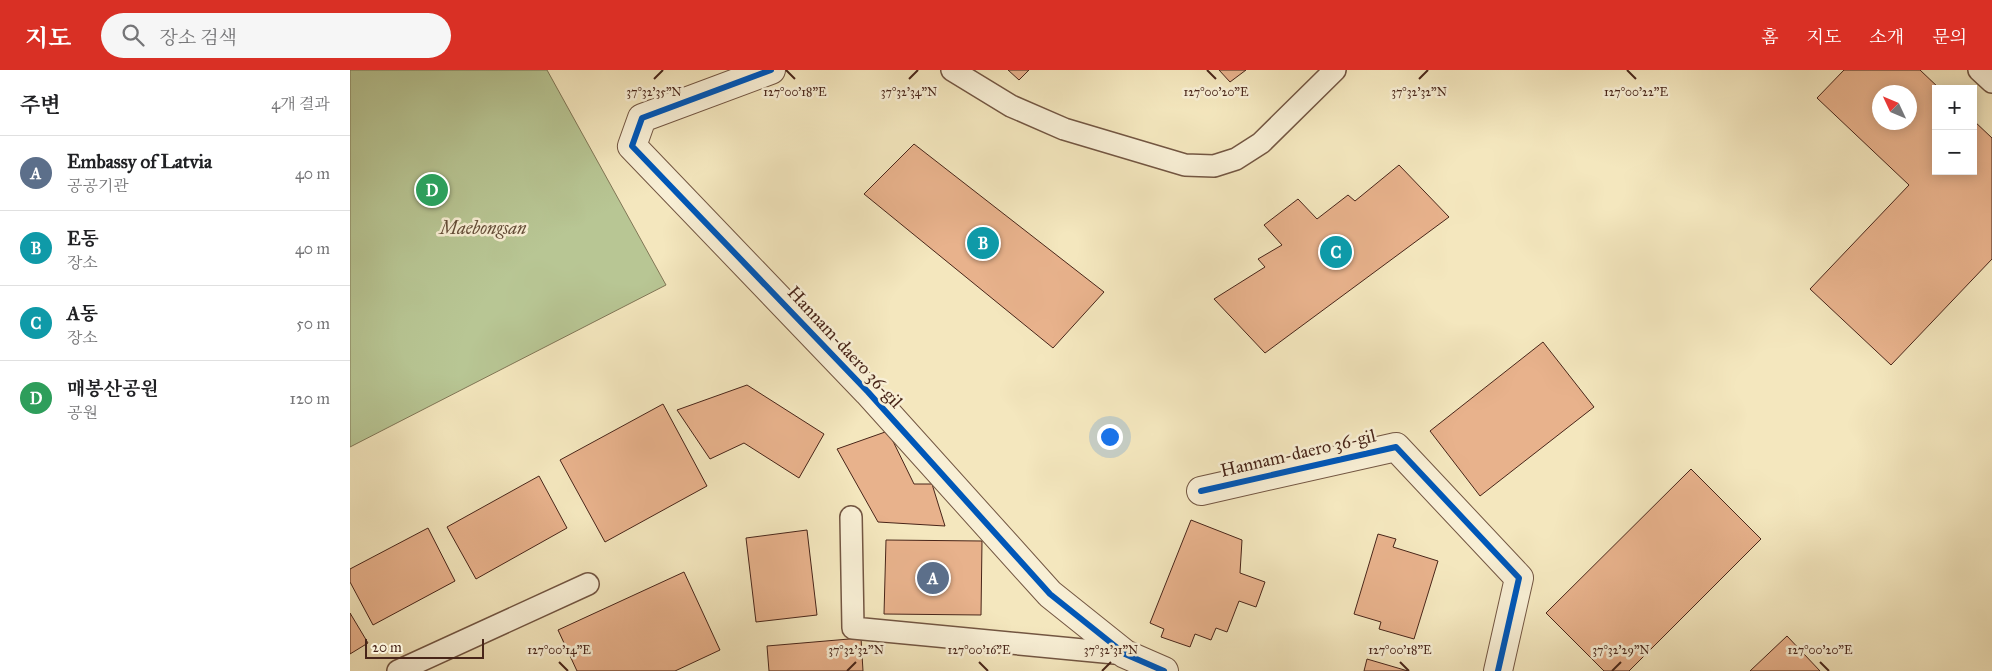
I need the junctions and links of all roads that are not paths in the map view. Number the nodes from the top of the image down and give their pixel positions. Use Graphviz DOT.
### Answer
graph roads {
  1 [pos="771,70"];
  2 [pos="952,70"];
  3 [pos="1334,70"];
  4 [pos="1979,70"];
  5 [pos="1992,82"];
  6 [pos="1202,491"];
  7 [pos="851,517"];
  8 [pos="588,584"];
  9 [pos="1125,654"];
  10 [pos="398,671"];
  11 [pos="1164,671"];
  12 [pos="1498,671"];
  1 -- 9 [label="street, Hannam-daero 36-gil"];
  2 -- 3 [label="lane"];
  4 -- 5 [label="lane"];
  6 -- 12 [label="street, Hannam-daero 36-gil"];
  7 -- 9 [label="lane, Hannam-daero 36-gil"];
  8 -- 10 [label="lane"];
  9 -- 11 [label="street, Hannam-daero 36-gil"];
}
